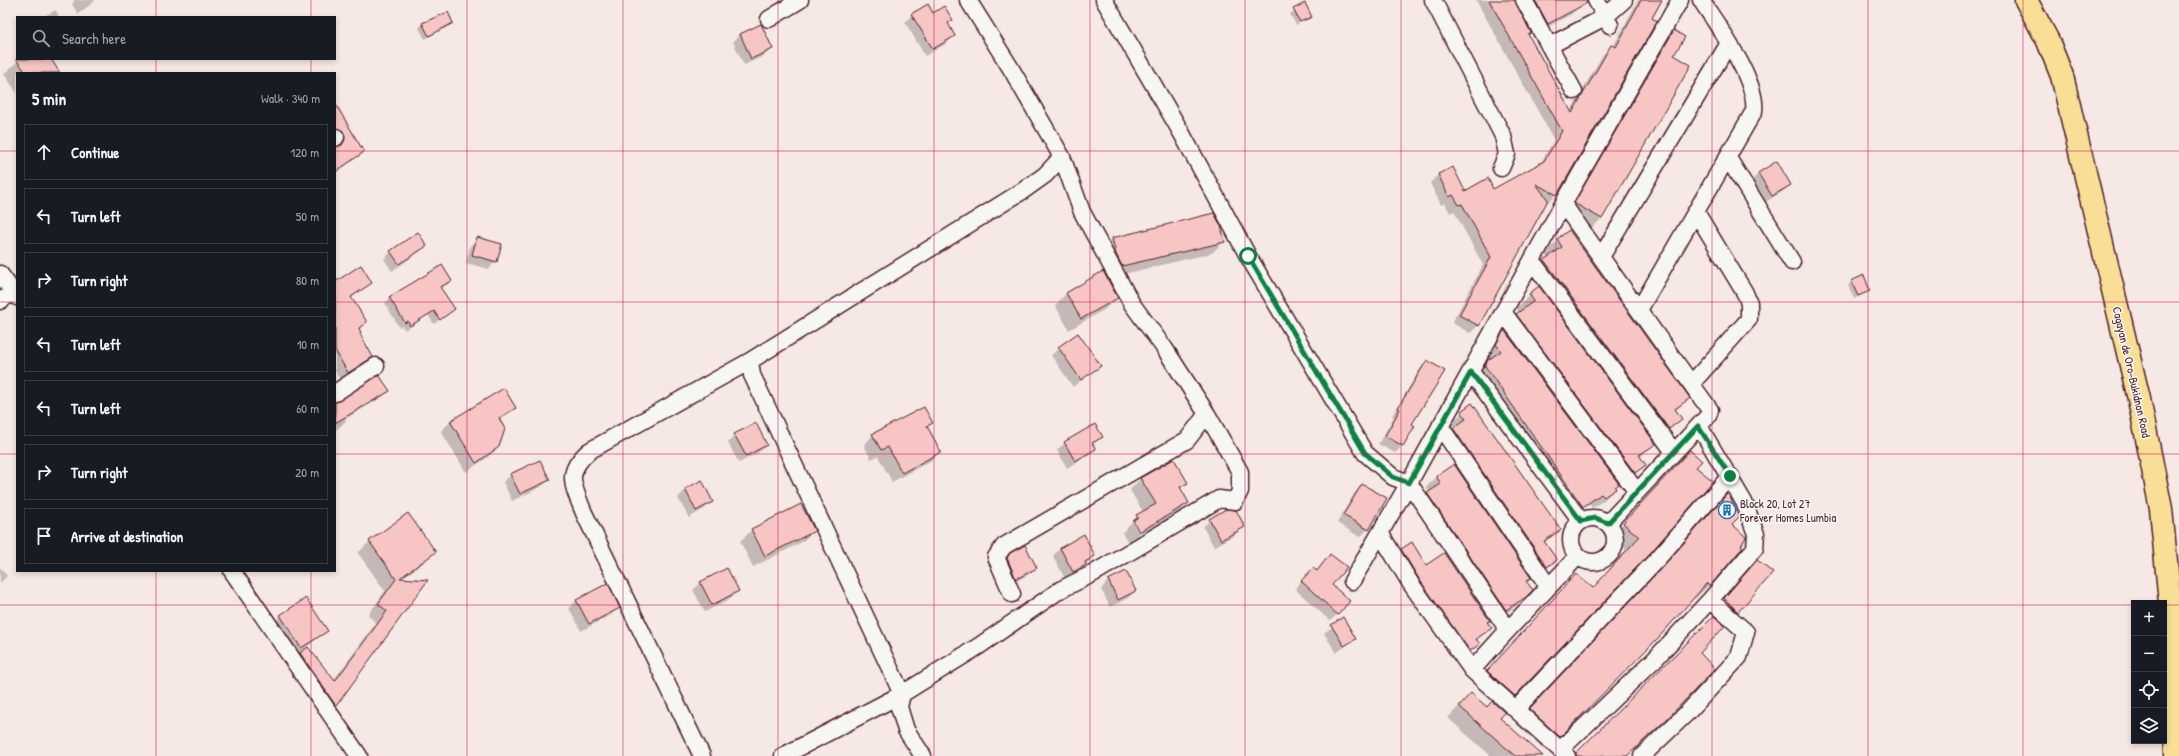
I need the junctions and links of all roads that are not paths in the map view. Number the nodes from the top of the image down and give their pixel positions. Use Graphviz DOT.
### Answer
graph roads {
  1 [pos="800,0"];
  2 [pos="968,0"];
  3 [pos="1104,0"];
  4 [pos="1433,0"];
  5 [pos="1524,0"];
  6 [pos="1596,0"];
  7 [pos="1624,0"];
  8 [pos="1680,0"];
  9 [pos="1701,0"];
  10 [pos="2026,0"];
  11 [pos="769,19"];
  12 [pos="1608,21"];
  13 [pos="1729,43"];
  14 [pos="1549,46"];
  15 [pos="1574,91"];
  16 [pos="1062,157"];
  17 [pos="1728,158"];
  18 [pos="1501,168"];
  19 [pos="1563,204"];
  20 [pos="1696,212"];
  21 [pos="1601,257"];
  22 [pos="1532,261"];
  23 [pos="1792,262"];
  24 [pos="0,274"];
  25 [pos="10,297"];
  26 [pos="1639,310"];
  27 [pos="1503,312"];
  28 [pos="750,361"];
  29 [pos="376,366"];
  30 [pos="1471,372"];
  31 [pos="1692,383"];
  32 [pos="336,392"];
  33 [pos="1207,414"];
  34 [pos="1440,426"];
  35 [pos="1698,426"];
  36 [pos="1674,452"];
  37 [pos="1730,476"];
  38 [pos="1409,483"];
  39 [pos="1637,492"];
  40 [pos="1581,521"];
  41 [pos="1608,523"];
  42 [pos="1380,533"];
  43 [pos="1577,557"];
  44 [pos="233,572"];
  45 [pos="1352,581"];
  46 [pos="1548,586"];
  47 [pos="1012,594"];
  48 [pos="1710,600"];
  49 [pos="1508,630"];
  50 [pos="1472,670"];
  51 [pos="902,694"];
  52 [pos="1516,709"];
  53 [pos="1564,753"];
  54 [pos="359,756"];
  55 [pos="702,756"];
  56 [pos="783,756"];
  57 [pos="923,756"];
  58 [pos="1642,756"];
  59 [pos="2176,756"];
  1 -- 11 [label="street"];
  2 -- 16 [label="street"];
  3 -- 38 [label="street"];
  4 -- 18 [label="street"];
  5 -- 14 [label="street"];
  6 -- 12 [label="street"];
  7 -- 12 [label="street"];
  8 -- 19 [label="street"];
  9 -- 13 [label="street"];
  10 -- 59 [label="main road, Cagayan de Oro-Bukidnon Road"];
  12 -- 14 [label="street"];
  13 -- 17 [label="street"];
  13 -- 21 [label="street"];
  14 -- 15 [label="street"];
  16 -- 28 [label="street"];
  16 -- 33 [label="street"];
  17 -- 20 [label="street"];
  17 -- 23 [label="street"];
  19 -- 21 [label="street"];
  19 -- 22 [label="street"];
  20 -- 26 [label="street"];
  20 -- 31 [label="street"];
  21 -- 26 [label="street"];
  22 -- 27 [label="street"];
  22 -- 36 [label="street"];
  24 -- 25 [label="street"];
  26 -- 31 [label="street"];
  27 -- 30 [label="street"];
  27 -- 39 [label="street"];
  28 -- 51 [label="street"];
  28 -- 55 [label="street"];
  29 -- 32 [label="street"];
  30 -- 34 [label="street"];
  30 -- 40 [label="street"];
  31 -- 35 [label="street"];
  33 -- 47 [label="street"];
  33 -- 51 [label="street"];
  34 -- 38 [label="street"];
  34 -- 46 [label="street"];
  35 -- 36 [label="street"];
  35 -- 37 [label="street"];
  36 -- 39 [label="street"];
  37 -- 48 [label="street"];
  37 -- 52 [label="street"];
  38 -- 42 [label="street"];
  38 -- 49 [label="street"];
  39 -- 41 [label="street"];
  40 -- 41 [label="street"];
  40 -- 43 [label="street"];
  41 -- 43 [label="street"];
  42 -- 45 [label="street"];
  42 -- 50 [label="street"];
  43 -- 46 [label="street"];
  44 -- 54 [label="street"];
  46 -- 49 [label="street"];
  48 -- 53 [label="street"];
  48 -- 58 [label="street"];
  49 -- 50 [label="street"];
  50 -- 52 [label="street"];
  51 -- 56 [label="street"];
  51 -- 57 [label="street"];
  52 -- 53 [label="street"];
}
